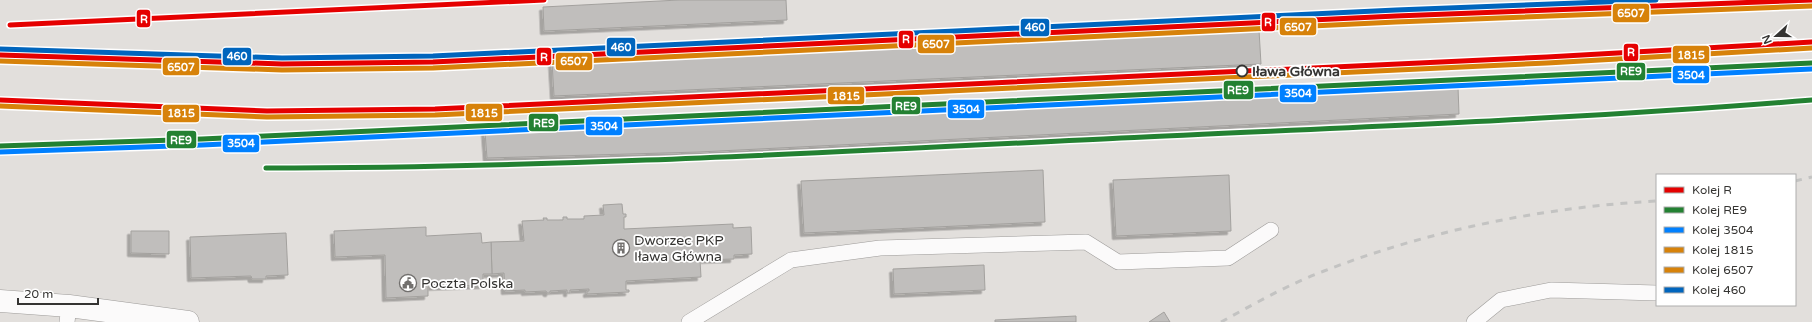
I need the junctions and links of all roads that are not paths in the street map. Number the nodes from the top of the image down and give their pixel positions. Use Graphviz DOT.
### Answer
graph roads {
  1 [pos="1271,230"];
  2 [pos="1656,293"];
  3 [pos="0,301"];
  4 [pos="68,314"];
  5 [pos="188,322"];
  6 [pos="689,322"];
  7 [pos="1474,322"];
  1 -- 6 [label="lane"];
  2 -- 7 [label="lane"];
  3 -- 4 [label="street"];
  4 -- 5 [label="street"];
}
